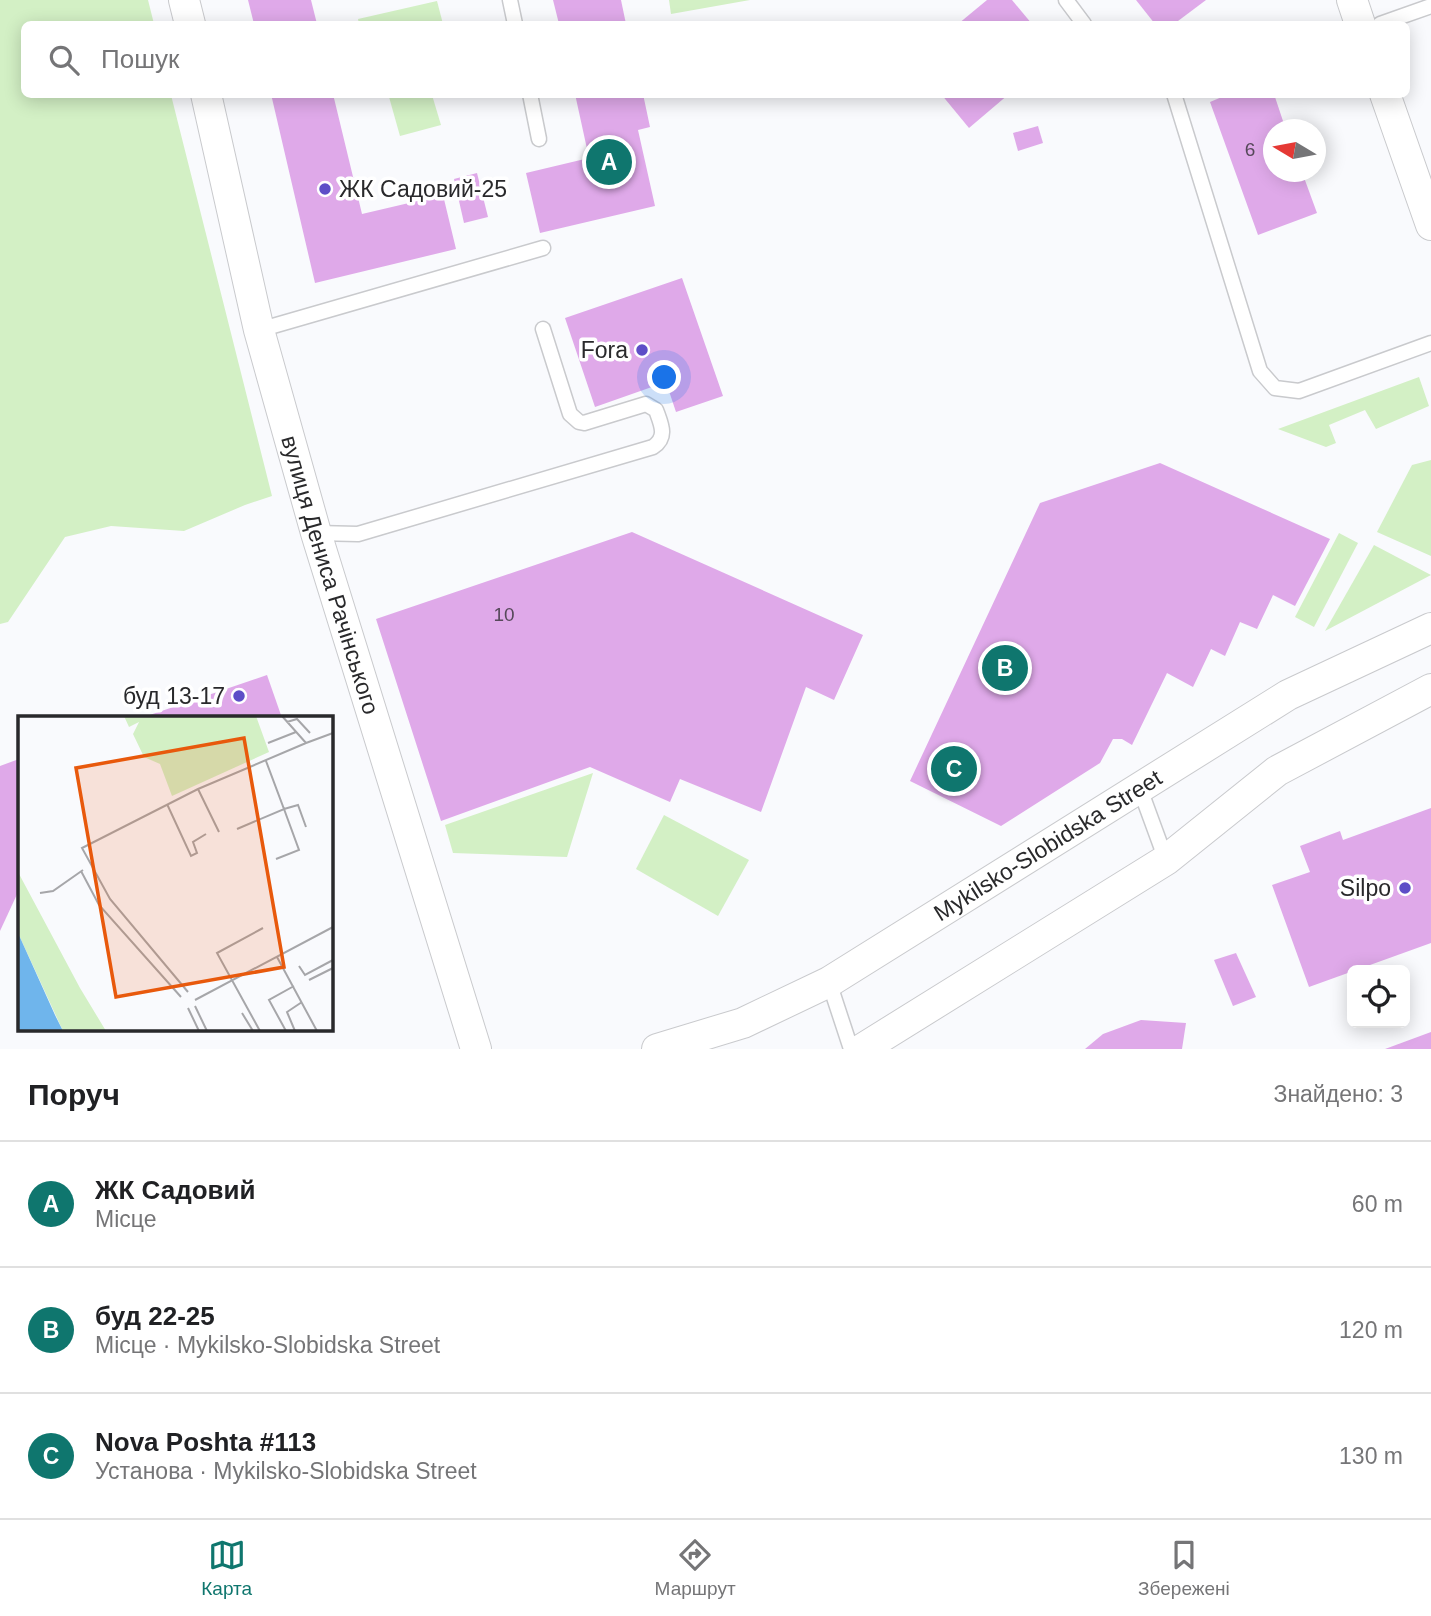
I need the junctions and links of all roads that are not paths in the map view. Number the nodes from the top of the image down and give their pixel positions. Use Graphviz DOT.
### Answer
graph roads {
  1 [pos="184,0"];
  2 [pos="510,0"];
  3 [pos="1066,0"];
  4 [pos="1352,0"];
  5 [pos="1431,6"];
  6 [pos="189,21"];
  7 [pos="514,21"];
  8 [pos="1082,21"];
  9 [pos="1359,21"];
  10 [pos="1388,21"];
  11 [pos="207,98"];
  12 [pos="531,98"];
  13 [pos="1175,98"];
  14 [pos="1386,98"];
  15 [pos="539,139"];
  16 [pos="1431,225"];
  17 [pos="543,248"];
  18 [pos="543,329"];
  19 [pos="259,330"];
  20 [pos="1431,343"];
  21 [pos="316,533"];
  22 [pos="1431,628"];
  23 [pos="1431,689"];
  24 [pos="1140,789"];
  25 [pos="1167,860"];
  26 [pos="829,982"];
  27 [pos="476,1049"];
  28 [pos="657,1049"];
  29 [pos="851,1049"];
  30 [pos="862,1049"];
  1 -- 6 [label="street"];
  2 -- 7 [label="lane"];
  3 -- 8 [label="lane"];
  4 -- 9 [label="street"];
  5 -- 10 [label="lane"];
  11 -- 19 [label="street, вулиця Дениса Рачінського"];
  12 -- 15 [label="lane"];
  13 -- 20 [label="lane"];
  14 -- 16 [label="street"];
  17 -- 19 [label="lane"];
  18 -- 21 [label="lane"];
  19 -- 21 [label="street, вулиця Дениса Рачінського"];
  21 -- 27 [label="street, вулиця Дениса Рачінського"];
  22 -- 24 [label="street, Mykilsko-Slobidska Street"];
  23 -- 25 [label="street"];
  24 -- 25 [label="lane"];
  24 -- 26 [label="street, Mykilsko-Slobidska Street"];
  25 -- 30 [label="street"];
  26 -- 28 [label="street, Mykilsko-Slobidska Street"];
  26 -- 29 [label="lane"];
}
